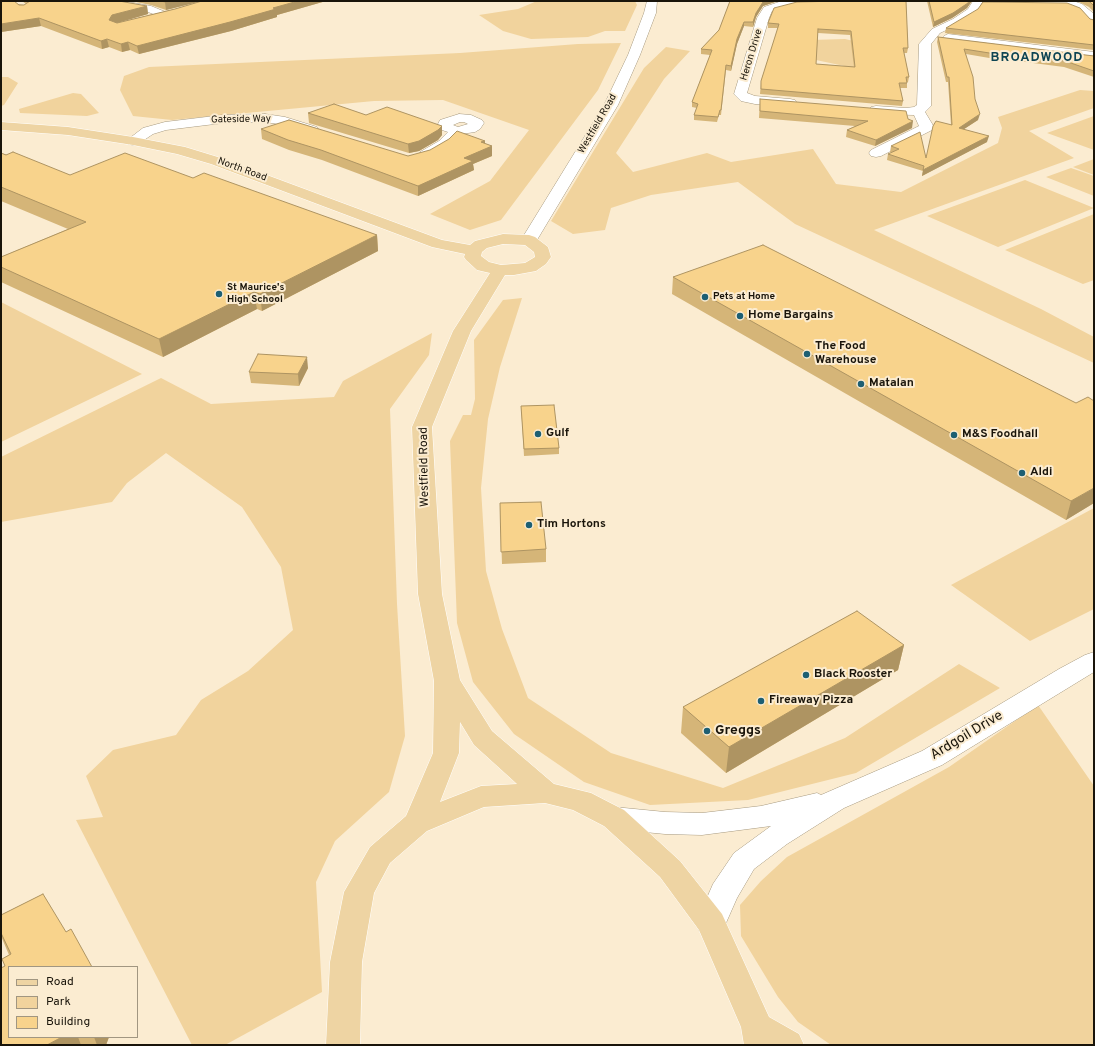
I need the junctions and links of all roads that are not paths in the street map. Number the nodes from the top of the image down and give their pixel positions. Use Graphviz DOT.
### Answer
graph roads {
  1 [pos="101,1"];
  2 [pos="652,1"];
  3 [pos="840,1"];
  4 [pos="982,2"];
  5 [pos="132,3"];
  6 [pos="1026,3"];
  7 [pos="146,19"];
  8 [pos="1094,21"];
  9 [pos="930,36"];
  10 [pos="1094,56"];
  11 [pos="803,104"];
  12 [pos="866,109"];
  13 [pos="918,111"];
  14 [pos="1,126"];
  15 [pos="457,131"];
  16 [pos="325,134"];
  17 [pos="133,140"];
  18 [pos="876,153"];
  19 [pos="414,159"];
  20 [pos="529,240"];
  21 [pos="474,250"];
  22 [pos="500,270"];
  23 [pos="1094,661"];
  24 [pos="448,681"];
  25 [pos="545,792"];
  26 [pos="834,800"];
  27 [pos="614,818"];
  28 [pos="417,823"];
  29 [pos="711,923"];
  30 [pos="759,1036"];
  31 [pos="343,1045"];
  32 [pos="787,1045"];
  1 -- 5 [label="street"];
  2 -- 20 [label="street, Westfield Road"];
  3 -- 11 [label="street, Heron Drive"];
  4 -- 9 [label="street"];
  5 -- 7 [label="street"];
  6 -- 8 [label="street"];
  9 -- 10 [label="street"];
  9 -- 13 [label="street"];
  12 -- 13 [label="street"];
  13 -- 18 [label="street"];
  14 -- 17 [label="main road, North Road"];
  15 -- 19 [label="street"];
  16 -- 17 [label="street, Gateside Way"];
  17 -- 21 [label="main road, North Road"];
  20 -- 21 [label="main road"];
  20 -- 22 [label="main road"];
  21 -- 22 [label="main road"];
  22 -- 24 [label="main road, Westfield Road"];
  23 -- 26 [label="street, Ardgoil Drive"];
  24 -- 25 [label="main road, Westfield Road"];
  24 -- 28 [label="main road, Westfield Road"];
  25 -- 27 [label="main road"];
  25 -- 28 [label="main road"];
  26 -- 27 [label="street, Ardgoil Drive"];
  26 -- 29 [label="street, Ardgoil Drive"];
  27 -- 29 [label="main road"];
  28 -- 31 [label="main road"];
  29 -- 30 [label="main road"];
  30 -- 32 [label="main road"];
}
